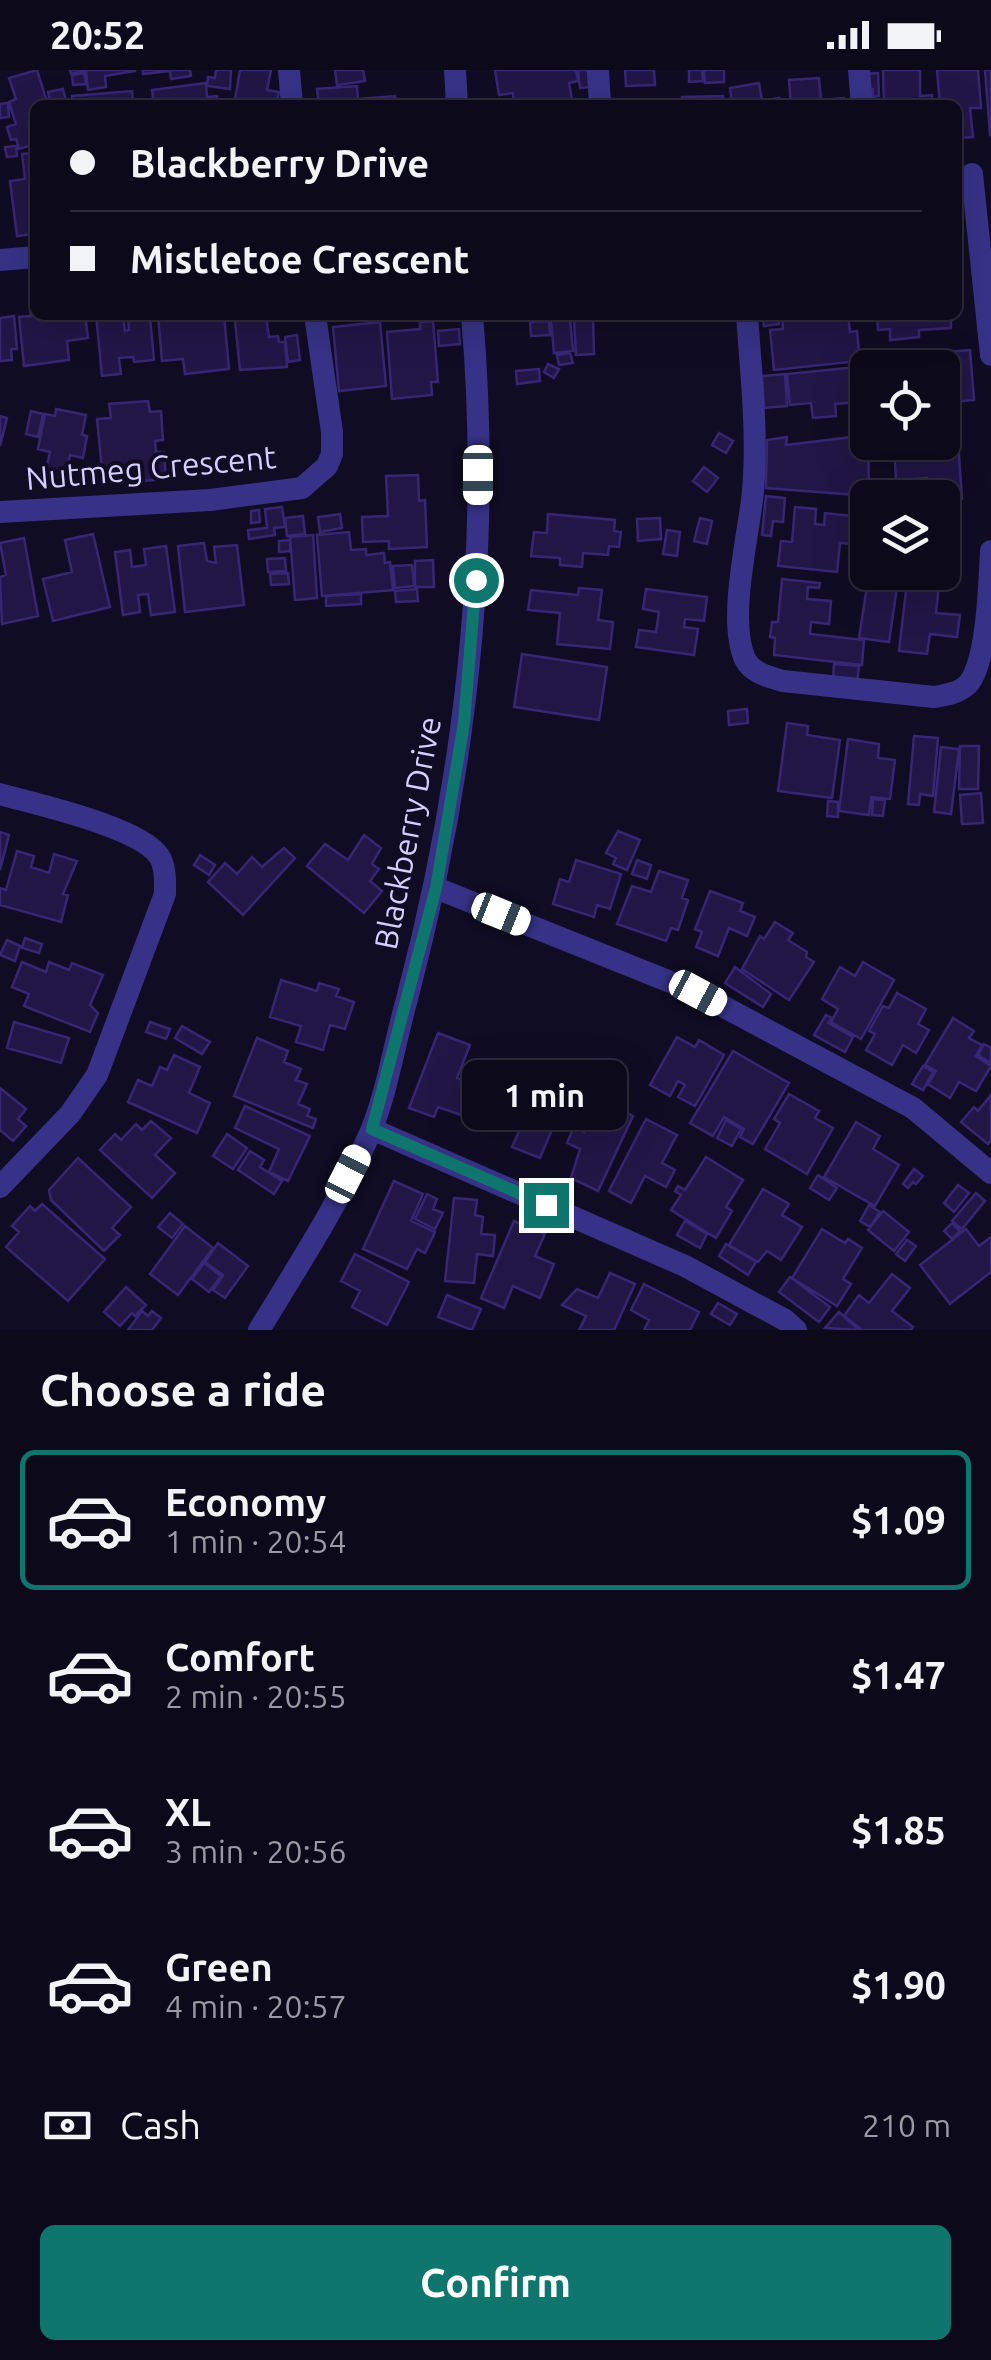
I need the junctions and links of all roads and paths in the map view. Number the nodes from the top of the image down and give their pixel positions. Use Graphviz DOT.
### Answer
graph roads {
  1 [pos="288,70"];
  2 [pos="455,70"];
  3 [pos="598,70"];
  4 [pos="859,70"];
  5 [pos="291,100"];
  6 [pos="457,100"];
  7 [pos="600,100"];
  8 [pos="862,100"];
  9 [pos="973,174"];
  10 [pos="30,257"];
  11 [pos="0,260"];
  12 [pos="316,320"];
  13 [pos="472,320"];
  14 [pos="747,320"];
  15 [pos="991,356"];
  16 [pos="0,512"];
  17 [pos="991,551"];
  18 [pos="0,794"];
  19 [pos="436,888"];
  20 [pos="372,1129"];
  21 [pos="991,1173"];
  22 [pos="0,1187"];
  23 [pos="259,1330"];
  24 [pos="796,1330"];
  1 -- 5 [label="street"];
  2 -- 6 [label="street"];
  3 -- 7 [label="street"];
  4 -- 8 [label="street"];
  9 -- 15 [label="street"];
  10 -- 11 [label="street"];
  12 -- 16 [label="street, Nutmeg Crescent"];
  13 -- 19 [label="street, Blackberry Drive"];
  14 -- 17 [label="street"];
  18 -- 22 [label="street"];
  19 -- 20 [label="street, Blackberry Drive"];
  19 -- 21 [label="street"];
  20 -- 23 [label="street, Blackberry Drive"];
  20 -- 24 [label="street"];
}
